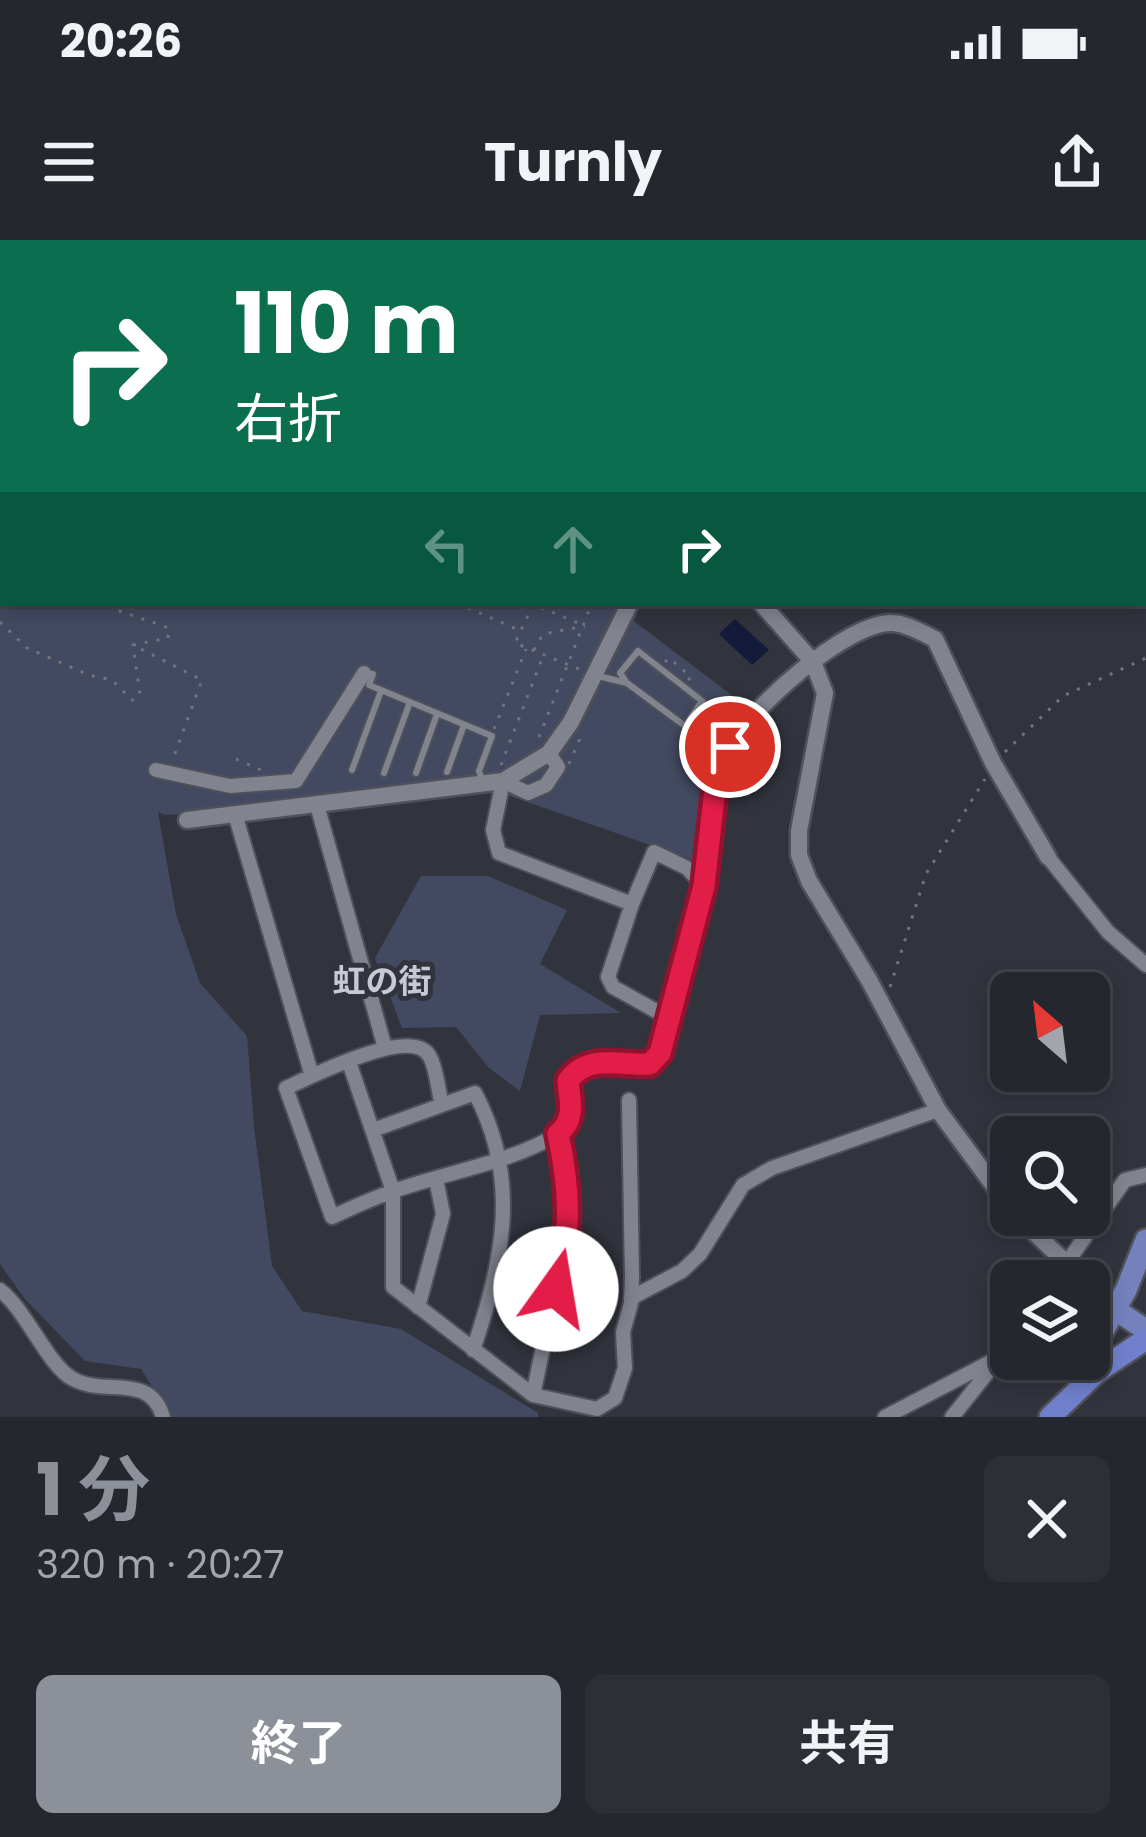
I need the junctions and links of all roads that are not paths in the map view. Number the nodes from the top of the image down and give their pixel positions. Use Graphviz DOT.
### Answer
graph roads {
  1 [pos="628,606"];
  2 [pos="764,606"];
  3 [pos="813,662"];
  4 [pos="364,673"];
  5 [pos="594,675"];
  6 [pos="627,682"];
  7 [pos="381,691"];
  8 [pos="410,703"];
  9 [pos="437,714"];
  10 [pos="464,725"];
  11 [pos="352,770"];
  12 [pos="162,771"];
  13 [pos="416,772"];
  14 [pos="447,772"];
  15 [pos="384,773"];
  16 [pos="494,783"];
  17 [pos="316,805"];
  18 [pos="236,814"];
  19 [pos="187,820"];
  20 [pos="1048,857"];
  21 [pos="704,886"];
  22 [pos="632,904"];
  23 [pos="1146,965"];
  24 [pos="667,1017"];
  25 [pos="385,1048"];
  26 [pos="349,1062"];
  27 [pos="312,1076"];
  28 [pos="629,1100"];
  29 [pos="442,1105"];
  30 [pos="938,1110"];
  31 [pos="373,1130"];
  32 [pos="558,1134"];
  33 [pos="499,1158"];
  34 [pos="1146,1175"];
  35 [pos="436,1179"];
  36 [pos="990,1180"];
  37 [pos="393,1191"];
  38 [pos="1038,1236"];
  39 [pos="1146,1240"];
  40 [pos="1062,1260"];
  41 [pos="1069,1260"];
  42 [pos="0,1290"];
  43 [pos="632,1298"];
  44 [pos="1110,1304"];
  45 [pos="418,1306"];
  46 [pos="1116,1310"];
  47 [pos="1146,1334"];
  48 [pos="1110,1349"];
  49 [pos="473,1350"];
  50 [pos="1110,1353"];
  51 [pos="990,1358"];
  52 [pos="990,1369"];
  53 [pos="1077,1380"];
  54 [pos="533,1395"];
  55 [pos="163,1417"];
  56 [pos="885,1417"];
  57 [pos="952,1417"];
  58 [pos="1049,1417"];
  1 -- 5 [label="street"];
  2 -- 3 [label="street"];
  3 -- 20 [label="street"];
  3 -- 21 [label="street"];
  3 -- 30 [label="street"];
  4 -- 7 [label="lane"];
  4 -- 12 [label="street"];
  5 -- 6 [label="lane"];
  5 -- 16 [label="street"];
  6 -- 6 [label="lane"];
  7 -- 8 [label="lane"];
  7 -- 11 [label="lane"];
  8 -- 9 [label="lane"];
  8 -- 15 [label="lane"];
  9 -- 10 [label="lane"];
  9 -- 13 [label="lane"];
  10 -- 14 [label="lane"];
  10 -- 16 [label="lane"];
  16 -- 17 [label="street"];
  16 -- 22 [label="street"];
  17 -- 18 [label="street"];
  17 -- 25 [label="street"];
  18 -- 19 [label="street"];
  18 -- 27 [label="street"];
  20 -- 23 [label="street"];
  21 -- 22 [label="street"];
  21 -- 24 [label="street"];
  22 -- 24 [label="street"];
  24 -- 32 [label="street"];
  25 -- 26 [label="street"];
  25 -- 29 [label="street"];
  26 -- 27 [label="street"];
  26 -- 31 [label="street"];
  27 -- 37 [label="street"];
  28 -- 43 [label="street"];
  29 -- 31 [label="street"];
  29 -- 33 [label="street"];
  30 -- 36 [label="street"];
  30 -- 43 [label="street"];
  31 -- 37 [label="street"];
  32 -- 33 [label="street"];
  32 -- 54 [label="street"];
  33 -- 35 [label="street"];
  33 -- 49 [label="street"];
  34 -- 41 [label="street"];
  35 -- 37 [label="street"];
  35 -- 45 [label="street"];
  37 -- 45 [label="street"];
  38 -- 40 [label="street"];
  39 -- 46 [label="main road"];
  42 -- 55 [label="street"];
  43 -- 54 [label="street"];
  44 -- 46 [label="street"];
  45 -- 49 [label="street"];
  46 -- 47 [label="main road"];
  46 -- 48 [label="main road"];
  47 -- 50 [label="highway"];
  49 -- 54 [label="street"];
  51 -- 56 [label="street"];
  52 -- 57 [label="street"];
  53 -- 58 [label="highway"];
}
